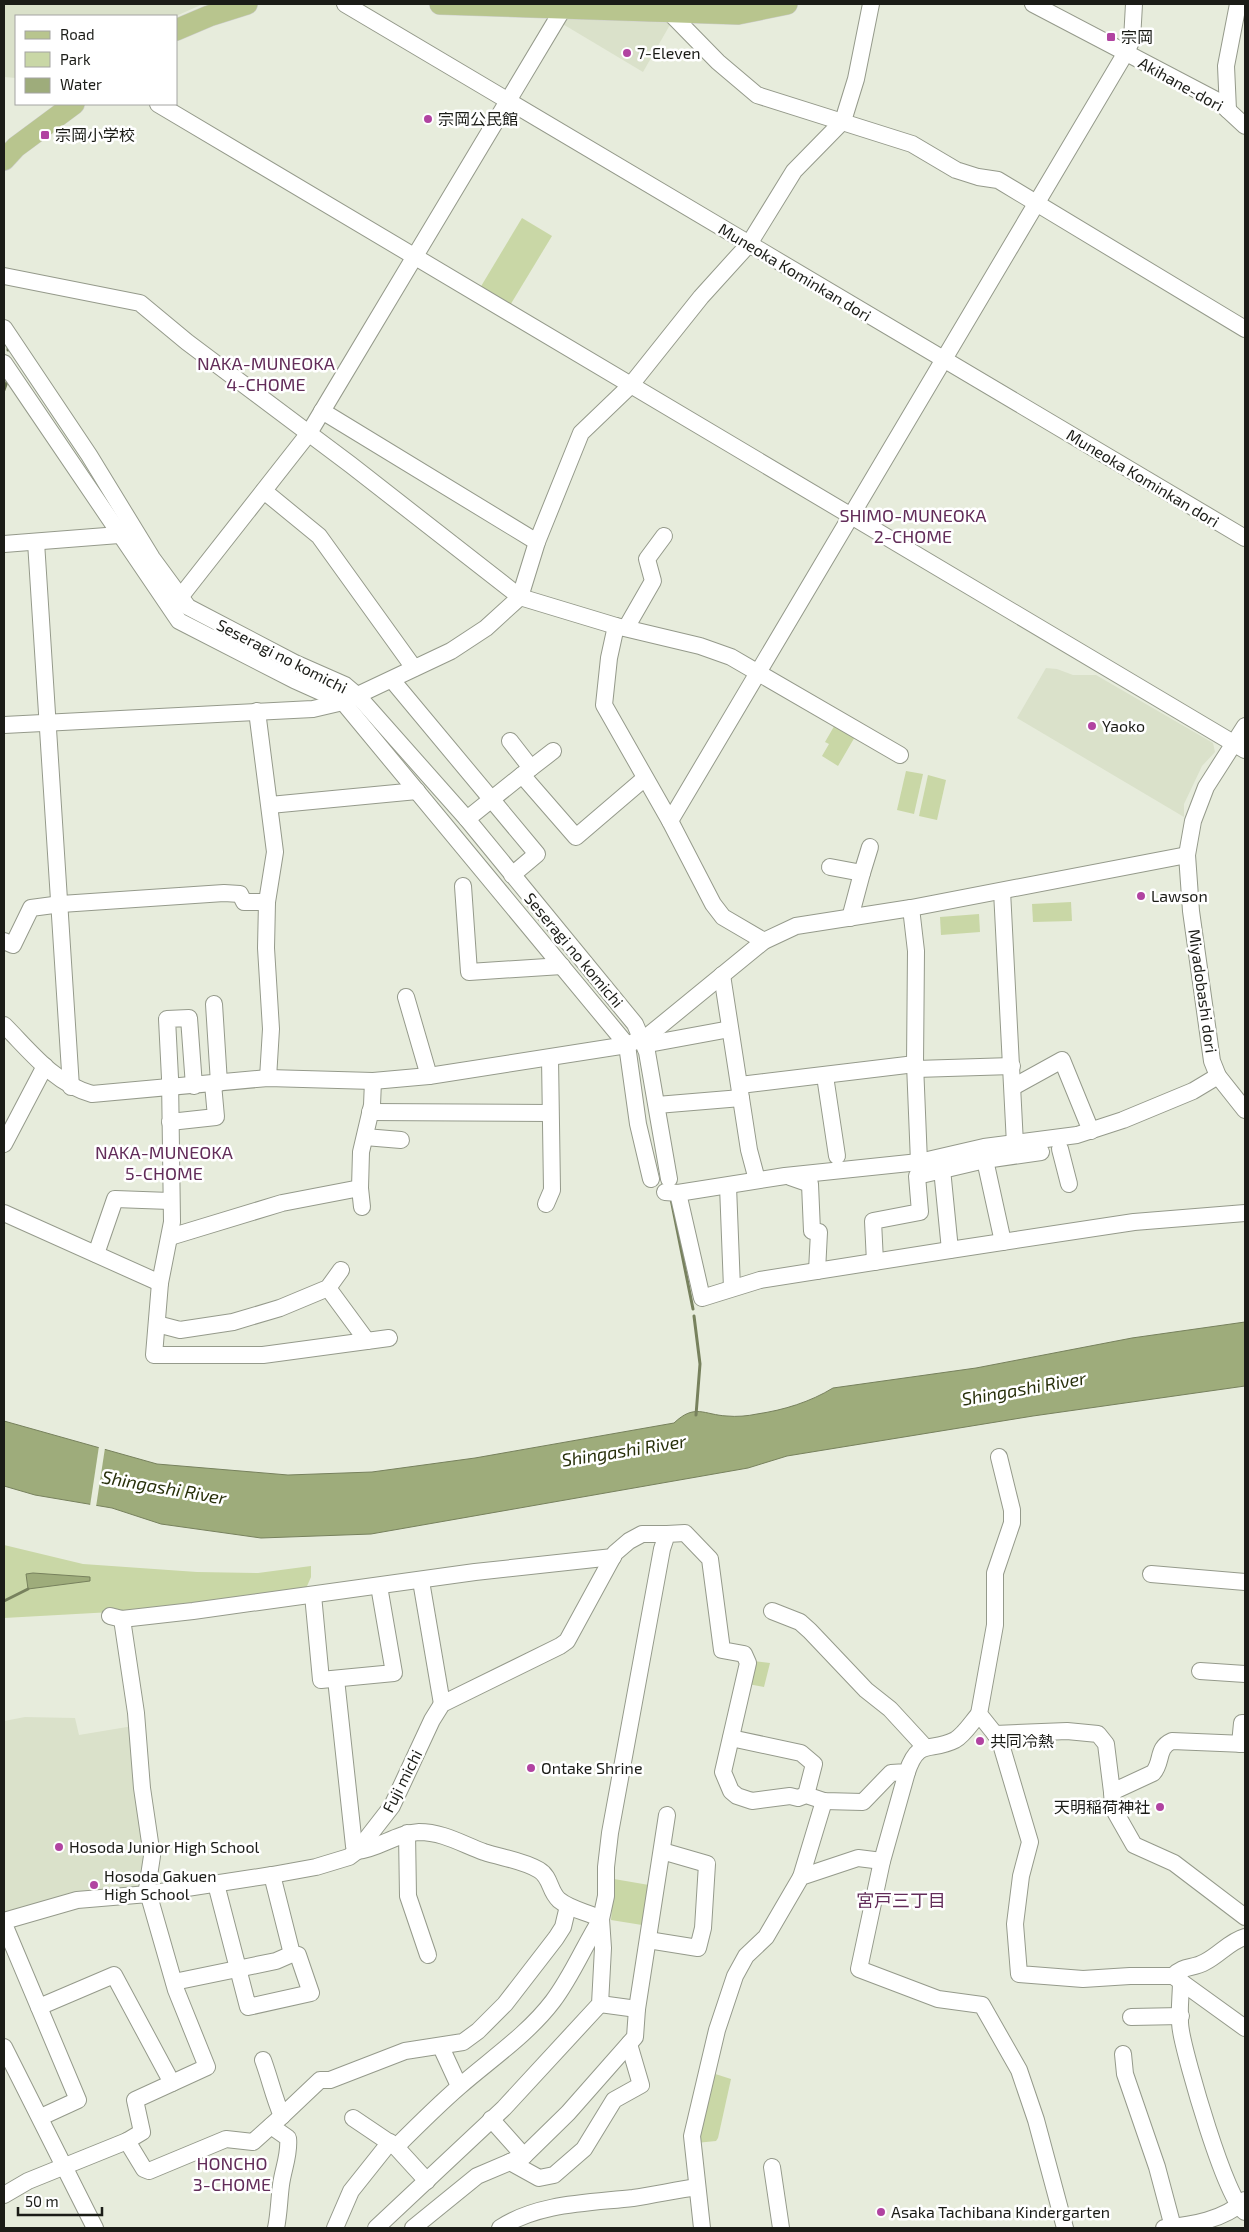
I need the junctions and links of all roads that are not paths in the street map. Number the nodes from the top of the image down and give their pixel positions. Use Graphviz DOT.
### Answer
graph roads {
  1 [pos="247,4"];
  2 [pos="345,4"];
  3 [pos="440,4"];
  4 [pos="787,4"];
  5 [pos="871,4"];
  6 [pos="1033,4"];
  7 [pos="1134,4"];
  8 [pos="1238,4"];
  9 [pos="480,5"];
  10 [pos="526,6"];
  11 [pos="563,9"];
  12 [pos="739,9"];
  13 [pos="670,13"];
  14 [pos="178,29"];
  15 [pos="1238,39"];
  16 [pos="1125,54"];
  17 [pos="507,101"];
  18 [pos="73,105"];
  19 [pos="160,105"];
  20 [pos="1226,106"];
  21 [pos="843,121"];
  22 [pos="1245,125"];
  23 [pos="4,160"];
  24 [pos="1036,204"];
  25 [pos="748,244"];
  26 [pos="414,257"];
  27 [pos="4,276"];
  28 [pos="4,328"];
  29 [pos="1245,328"];
  30 [pos="943,360"];
  31 [pos="4,364"];
  32 [pos="630,386"];
  33 [pos="322,411"];
  34 [pos="309,433"];
  35 [pos="264,491"];
  36 [pos="852,518"];
  37 [pos="119,535"];
  38 [pos="664,536"];
  39 [pos="1245,538"];
  40 [pos="36,542"];
  41 [pos="537,542"];
  42 [pos="4,544"];
  43 [pos="520,597"];
  44 [pos="179,609"];
  45 [pos="621,627"];
  46 [pos="414,668"];
  47 [pos="759,673"];
  48 [pos="392,680"];
  49 [pos="351,699"];
  50 [pos="257,710"];
  51 [pos="49,722"];
  52 [pos="4,725"];
  53 [pos="1245,726"];
  54 [pos="510,741"];
  55 [pos="1239,747"];
  56 [pos="553,751"];
  57 [pos="900,755"];
  58 [pos="526,772"];
  59 [pos="645,778"];
  60 [pos="417,791"];
  61 [pos="492,800"];
  62 [pos="270,804"];
  63 [pos="467,819"];
  64 [pos="670,821"];
  65 [pos="870,847"];
  66 [pos="1187,855"];
  67 [pos="830,867"];
  68 [pos="862,873"];
  69 [pos="512,876"];
  70 [pos="463,886"];
  71 [pos="1002,891"];
  72 [pos="267,902"];
  73 [pos="61,904"];
  74 [pos="911,908"];
  75 [pos="850,918"];
  76 [pos="4,941"];
  77 [pos="764,941"];
  78 [pos="562,966"];
  79 [pos="722,975"];
  80 [pos="406,997"];
  81 [pos="214,1004"];
  82 [pos="4,1025"];
  83 [pos="730,1029"];
  84 [pos="642,1038"];
  85 [pos="626,1045"];
  86 [pos="550,1058"];
  87 [pos="45,1066"];
  88 [pos="916,1066"];
  89 [pos="1012,1066"];
  90 [pos="429,1076"];
  91 [pos="825,1076"];
  92 [pos="1218,1076"];
  93 [pos="268,1078"];
  94 [pos="373,1081"];
  95 [pos="216,1083"];
  96 [pos="194,1086"];
  97 [pos="1013,1086"];
  98 [pos="71,1087"];
  99 [pos="169,1088"];
  100 [pos="741,1092"];
  101 [pos="657,1106"];
  102 [pos="1245,1110"];
  103 [pos="370,1112"];
  104 [pos="550,1113"];
  105 [pos="170,1122"];
  106 [pos="1091,1131"];
  107 [pos="365,1137"];
  108 [pos="401,1140"];
  109 [pos="4,1144"];
  110 [pos="1015,1144"];
  111 [pos="1059,1144"];
  112 [pos="984,1153"];
  113 [pos="837,1156"];
  114 [pos="919,1162"];
  115 [pos="941,1163"];
  116 [pos="785,1176"];
  117 [pos="651,1179"];
  118 [pos="757,1180"];
  119 [pos="1069,1184"];
  120 [pos="728,1186"];
  121 [pos="360,1188"];
  122 [pos="671,1188"];
  123 [pos="170,1201"];
  124 [pos="546,1204"];
  125 [pos="362,1207"];
  126 [pos="4,1213"];
  127 [pos="1245,1213"];
  128 [pos="170,1237"];
  129 [pos="1004,1242"];
  130 [pos="950,1250"];
  131 [pos="96,1254"];
  132 [pos="875,1262"];
  133 [pos="340,1270"];
  134 [pos="817,1271"];
  135 [pos="160,1283"];
  136 [pos="328,1288"];
  137 [pos="732,1288"];
  138 [pos="157,1324"];
  139 [pos="389,1338"];
  140 [pos="367,1341"];
  141 [pos="1000,1457"];
  142 [pos="667,1534"];
  143 [pos="613,1557"];
  144 [pos="1151,1574"];
  145 [pos="421,1581"];
  146 [pos="1245,1582"];
  147 [pos="378,1586"];
  148 [pos="313,1595"];
  149 [pos="772,1611"];
  150 [pos="1200,1671"];
  151 [pos="1245,1674"];
  152 [pos="336,1679"];
  153 [pos="442,1704"];
  154 [pos="979,1714"];
  155 [pos="1245,1723"];
  156 [pos="995,1734"];
  157 [pos="732,1738"];
  158 [pos="1242,1744"];
  159 [pos="925,1746"];
  160 [pos="907,1772"];
  161 [pos="1112,1792"];
  162 [pos="806,1795"];
  163 [pos="824,1801"];
  164 [pos="667,1814"];
  165 [pos="407,1833"];
  166 [pos="358,1851"];
  167 [pos="662,1851"];
  168 [pos="882,1861"];
  169 [pos="272,1875"];
  170 [pos="801,1877"];
  171 [pos="216,1884"];
  172 [pos="148,1894"];
  173 [pos="568,1906"];
  174 [pos="1245,1917"];
  175 [pos="601,1919"];
  176 [pos="4,1923"];
  177 [pos="1245,1936"];
  178 [pos="648,1940"];
  179 [pos="292,1954"];
  180 [pos="428,1955"];
  181 [pos="240,1968"];
  182 [pos="1177,1979"];
  183 [pos="174,1982"];
  184 [pos="600,2004"];
  185 [pos="38,2007"];
  186 [pos="637,2009"];
  187 [pos="1181,2016"];
  188 [pos="1132,2017"];
  189 [pos="1245,2028"];
  190 [pos="629,2044"];
  191 [pos="4,2047"];
  192 [pos="441,2047"];
  193 [pos="1123,2054"];
  194 [pos="263,2060"];
  195 [pos="172,2083"];
  196 [pos="459,2086"];
  197 [pos="41,2117"];
  198 [pos="353,2118"];
  199 [pos="491,2119"];
  200 [pos="277,2121"];
  201 [pos="127,2141"];
  202 [pos="393,2145"];
  203 [pos="517,2159"];
  204 [pos="65,2166"];
  205 [pos="772,2167"];
  206 [pos="427,2181"];
  207 [pos="697,2187"];
  208 [pos="4,2195"];
  209 [pos="1243,2206"];
  210 [pos="384,2226"];
  211 [pos="95,2228"];
  212 [pos="276,2228"];
  213 [pos="335,2228"];
  214 [pos="413,2228"];
  215 [pos="500,2228"];
  216 [pos="702,2228"];
  217 [pos="782,2228"];
  218 [pos="1065,2228"];
  219 [pos="1168,2228"];
  1 -- 14 [label="main road"];
  2 -- 17 [label="street, Muneoka Kominkan dori"];
  3 -- 9 [label="main road"];
  4 -- 12 [label="main road"];
  5 -- 21 [label="street"];
  6 -- 16 [label="street, Akihane-dori"];
  7 -- 16 [label="street"];
  8 -- 15 [label="street"];
  9 -- 10 [label="main road"];
  10 -- 11 [label="main road"];
  11 -- 13 [label="main road"];
  11 -- 17 [label="street"];
  12 -- 13 [label="main road"];
  13 -- 21 [label="street"];
  15 -- 20 [label="street"];
  16 -- 20 [label="street, Akihane-dori"];
  16 -- 24 [label="street"];
  17 -- 25 [label="street, Muneoka Kominkan dori"];
  17 -- 26 [label="street"];
  18 -- 23 [label="main road"];
  19 -- 26 [label="street"];
  20 -- 22 [label="street, Akihane-dori"];
  21 -- 24 [label="street"];
  21 -- 25 [label="street"];
  24 -- 29 [label="street"];
  24 -- 30 [label="street"];
  25 -- 30 [label="street, Muneoka Kominkan dori"];
  25 -- 32 [label="street"];
  26 -- 32 [label="street"];
  26 -- 33 [label="street"];
  27 -- 34 [label="street"];
  28 -- 44 [label="street, Seseragi no komichi"];
  30 -- 36 [label="street"];
  30 -- 39 [label="street, Muneoka Kominkan dori"];
  31 -- 37 [label="street, Seseragi no komichi"];
  32 -- 36 [label="street"];
  32 -- 41 [label="street"];
  33 -- 34 [label="street"];
  33 -- 41 [label="street"];
  34 -- 35 [label="street"];
  34 -- 43 [label="street"];
  35 -- 44 [label="street"];
  35 -- 46 [label="street"];
  36 -- 47 [label="street"];
  36 -- 55 [label="street"];
  37 -- 40 [label="street"];
  37 -- 44 [label="street, Seseragi no komichi"];
  38 -- 45 [label="street"];
  40 -- 42 [label="street"];
  40 -- 51 [label="street"];
  41 -- 43 [label="street"];
  43 -- 45 [label="street"];
  43 -- 46 [label="street"];
  44 -- 49 [label="street, Seseragi no komichi"];
  44 -- 49 [label="street, Seseragi no komichi"];
  45 -- 47 [label="street"];
  45 -- 59 [label="street"];
  46 -- 48 [label="street"];
  47 -- 57 [label="street"];
  47 -- 64 [label="street"];
  48 -- 49 [label="street"];
  48 -- 61 [label="street"];
  49 -- 50 [label="street"];
  49 -- 60 [label="street, Seseragi no komichi"];
  49 -- 63 [label="street, Seseragi no komichi"];
  50 -- 51 [label="street"];
  50 -- 62 [label="street"];
  51 -- 52 [label="street"];
  51 -- 73 [label="street"];
  53 -- 55 [label="street, Miyadobashi dori"];
  54 -- 58 [label="street"];
  55 -- 66 [label="street, Miyadobashi dori"];
  56 -- 58 [label="street"];
  58 -- 59 [label="street"];
  58 -- 61 [label="street"];
  59 -- 64 [label="street"];
  60 -- 62 [label="street"];
  60 -- 78 [label="street, Seseragi no komichi"];
  61 -- 63 [label="street"];
  61 -- 69 [label="street"];
  62 -- 72 [label="street"];
  63 -- 69 [label="street, Seseragi no komichi"];
  64 -- 77 [label="street"];
  65 -- 68 [label="street"];
  66 -- 71 [label="street"];
  66 -- 92 [label="street, Miyadobashi dori"];
  67 -- 68 [label="street"];
  68 -- 75 [label="street"];
  69 -- 84 [label="street, Seseragi no komichi"];
  70 -- 78 [label="street"];
  71 -- 74 [label="street"];
  71 -- 89 [label="street"];
  72 -- 73 [label="street"];
  72 -- 93 [label="street"];
  73 -- 76 [label="street"];
  73 -- 98 [label="street"];
  74 -- 75 [label="street"];
  74 -- 88 [label="street"];
  75 -- 77 [label="street"];
  77 -- 79 [label="street"];
  78 -- 85 [label="street, Seseragi no komichi"];
  79 -- 83 [label="street"];
  79 -- 84 [label="street"];
  80 -- 90 [label="street"];
  81 -- 95 [label="street"];
  82 -- 87 [label="street"];
  83 -- 84 [label="street"];
  83 -- 100 [label="street"];
  84 -- 85 [label="street"];
  84 -- 101 [label="street, Seseragi no komichi"];
  85 -- 86 [label="street"];
  85 -- 117 [label="street"];
  86 -- 90 [label="street"];
  86 -- 104 [label="street"];
  87 -- 98 [label="street"];
  87 -- 109 [label="street"];
  88 -- 89 [label="street"];
  88 -- 91 [label="street"];
  88 -- 114 [label="street"];
  89 -- 97 [label="street"];
  90 -- 94 [label="street"];
  91 -- 100 [label="street"];
  91 -- 113 [label="street"];
  92 -- 102 [label="street, Miyadobashi dori"];
  92 -- 106 [label="street"];
  93 -- 94 [label="street"];
  93 -- 95 [label="street"];
  94 -- 103 [label="street"];
  95 -- 96 [label="street"];
  95 -- 105 [label="street"];
  96 -- 99 [label="street"];
  96 -- 99 [label="street"];
  97 -- 106 [label="street"];
  97 -- 110 [label="street"];
  98 -- 99 [label="street"];
  99 -- 105 [label="street"];
  100 -- 101 [label="street"];
  100 -- 118 [label="street"];
  101 -- 122 [label="street, Seseragi no komichi"];
  103 -- 104 [label="street"];
  103 -- 107 [label="street"];
  104 -- 124 [label="street"];
  105 -- 123 [label="street"];
  106 -- 111 [label="street"];
  107 -- 108 [label="street"];
  107 -- 121 [label="street"];
  110 -- 111 [label="street"];
  110 -- 112 [label="street"];
  111 -- 112 [label="street"];
  111 -- 119 [label="street"];
  112 -- 115 [label="street"];
  112 -- 129 [label="street"];
  114 -- 115 [label="street"];
  114 -- 116 [label="street"];
  115 -- 130 [label="street"];
  115 -- 132 [label="street"];
  116 -- 118 [label="street"];
  116 -- 134 [label="street"];
  118 -- 120 [label="street"];
  120 -- 122 [label="street"];
  120 -- 137 [label="street"];
  121 -- 125 [label="street"];
  121 -- 128 [label="street"];
  122 -- 137 [label="street, Seseragi no komichi"];
  123 -- 128 [label="street"];
  123 -- 131 [label="street"];
  126 -- 131 [label="street"];
  127 -- 129 [label="street"];
  128 -- 135 [label="street"];
  129 -- 130 [label="street"];
  130 -- 132 [label="street"];
  131 -- 135 [label="street"];
  132 -- 134 [label="street"];
  133 -- 136 [label="street"];
  134 -- 137 [label="street"];
  135 -- 138 [label="street"];
  136 -- 138 [label="street"];
  136 -- 140 [label="street"];
  138 -- 140 [label="street"];
  139 -- 140 [label="street"];
  141 -- 154 [label="street"];
  142 -- 143 [label="street"];
  142 -- 157 [label="street"];
  142 -- 175 [label="street"];
  143 -- 145 [label="street"];
  143 -- 153 [label="street"];
  144 -- 146 [label="street"];
  145 -- 147 [label="street"];
  145 -- 153 [label="street"];
  147 -- 148 [label="street"];
  147 -- 152 [label="street"];
  148 -- 152 [label="street"];
  148 -- 172 [label="street"];
  149 -- 159 [label="street"];
  150 -- 151 [label="street"];
  152 -- 166 [label="street"];
  153 -- 166 [label="street, Fuji michi"];
  154 -- 156 [label="street"];
  154 -- 159 [label="street"];
  155 -- 158 [label="street"];
  156 -- 161 [label="street"];
  156 -- 182 [label="street"];
  157 -- 162 [label="street"];
  157 -- 162 [label="street"];
  158 -- 161 [label="street"];
  159 -- 160 [label="street"];
  160 -- 163 [label="street"];
  160 -- 168 [label="street"];
  161 -- 174 [label="street"];
  162 -- 163 [label="street"];
  163 -- 170 [label="street"];
  164 -- 167 [label="street"];
  165 -- 166 [label="street"];
  165 -- 173 [label="street"];
  165 -- 180 [label="street"];
  166 -- 169 [label="street, Fuji michi"];
  167 -- 178 [label="street"];
  167 -- 178 [label="street"];
  168 -- 170 [label="street"];
  168 -- 218 [label="street"];
  169 -- 171 [label="street, Fuji michi"];
  169 -- 179 [label="street"];
  170 -- 207 [label="street"];
  171 -- 172 [label="street, Fuji michi"];
  171 -- 181 [label="street"];
  172 -- 176 [label="street, Fuji michi"];
  172 -- 183 [label="street"];
  173 -- 175 [label="street"];
  173 -- 192 [label="street"];
  175 -- 184 [label="street"];
  175 -- 196 [label="street"];
  176 -- 185 [label="street"];
  177 -- 182 [label="street"];
  178 -- 186 [label="street"];
  179 -- 181 [label="street"];
  179 -- 181 [label="street"];
  181 -- 183 [label="street"];
  182 -- 187 [label="street"];
  182 -- 189 [label="street"];
  183 -- 195 [label="street"];
  184 -- 186 [label="street"];
  184 -- 199 [label="street"];
  185 -- 195 [label="street"];
  185 -- 197 [label="street"];
  186 -- 190 [label="street"];
  187 -- 188 [label="street"];
  187 -- 209 [label="street"];
  190 -- 203 [label="street"];
  190 -- 203 [label="street"];
  191 -- 197 [label="street"];
  192 -- 196 [label="street"];
  192 -- 200 [label="street"];
  193 -- 219 [label="street"];
  194 -- 200 [label="street"];
  195 -- 201 [label="street"];
  196 -- 202 [label="street"];
  197 -- 204 [label="street"];
  198 -- 202 [label="street"];
  199 -- 203 [label="street"];
  199 -- 206 [label="street"];
  200 -- 201 [label="street"];
  200 -- 212 [label="street"];
  201 -- 204 [label="street"];
  202 -- 206 [label="street"];
  202 -- 213 [label="street"];
  203 -- 214 [label="street"];
  204 -- 208 [label="street"];
  204 -- 211 [label="street"];
  205 -- 217 [label="street"];
  206 -- 210 [label="street"];
  207 -- 215 [label="street"];
  207 -- 216 [label="street"];
  209 -- 219 [label="street"];
}
